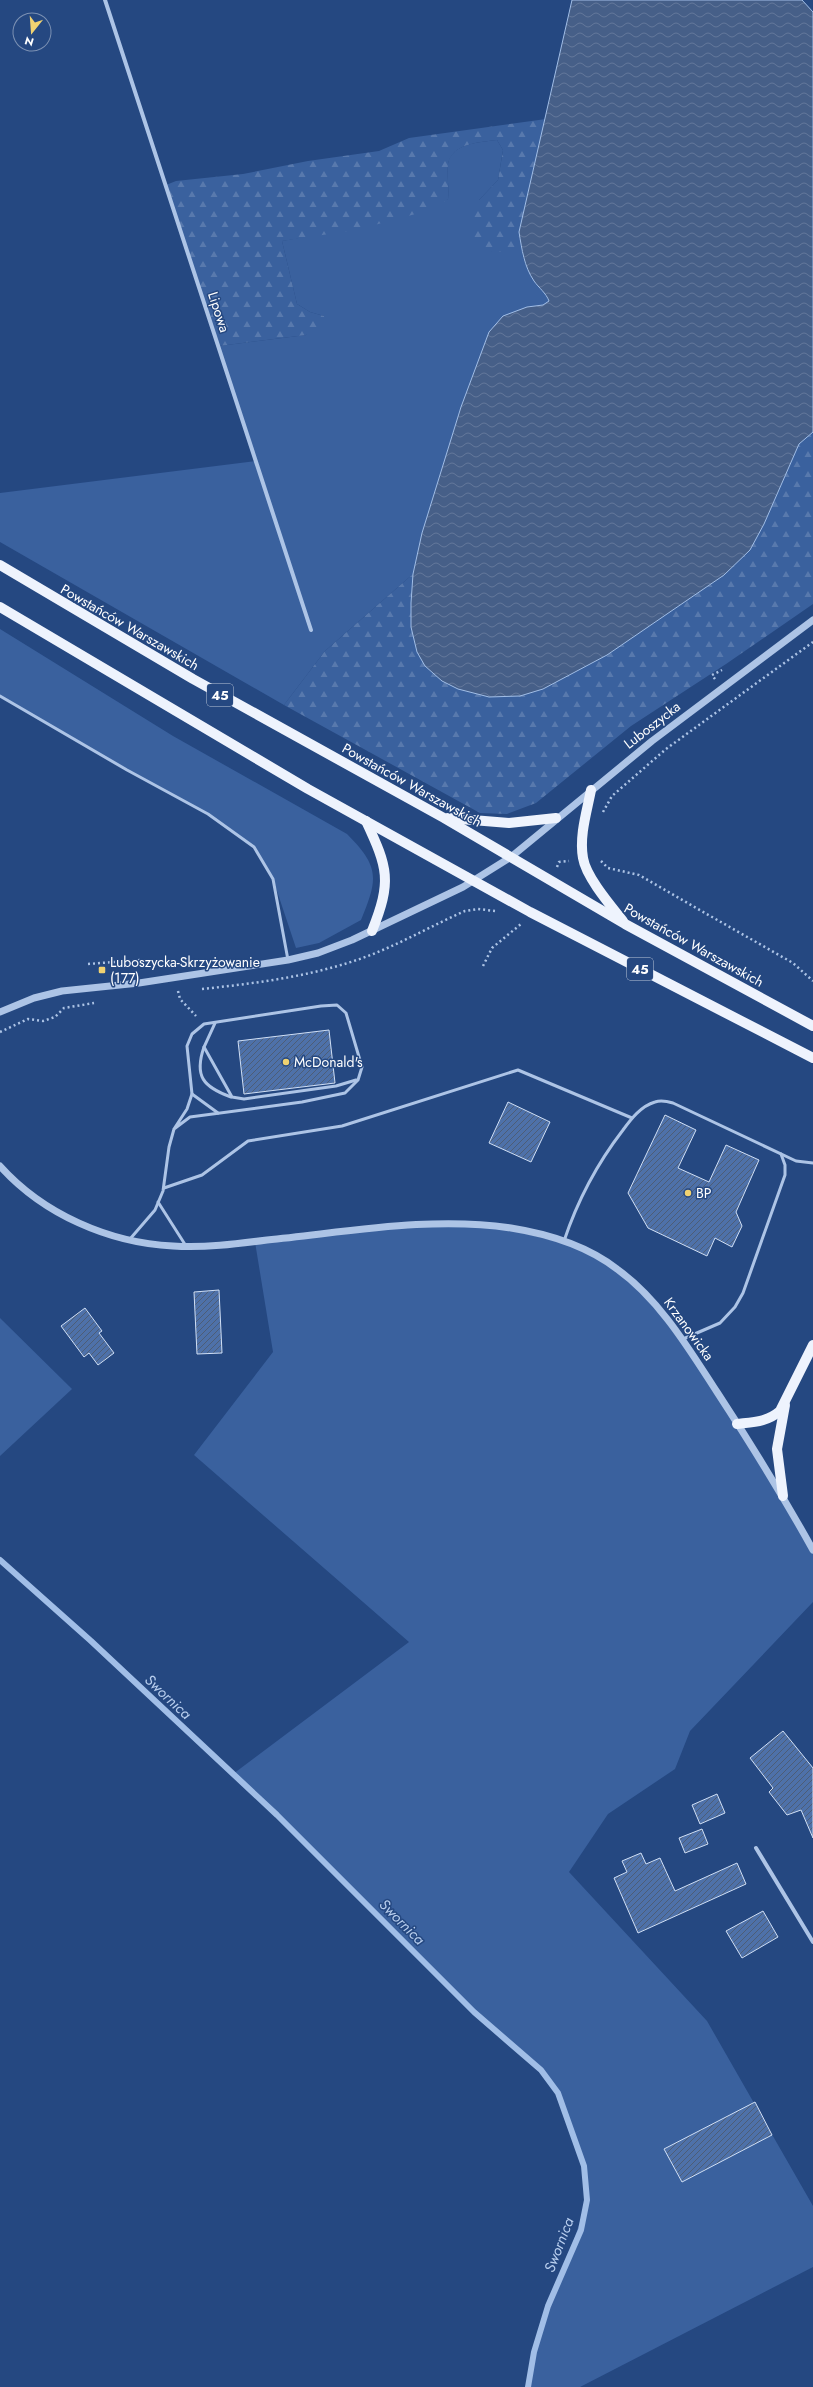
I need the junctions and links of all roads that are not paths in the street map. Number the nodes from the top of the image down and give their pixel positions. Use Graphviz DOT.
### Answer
graph roads {
  1 [pos="105,0"];
  2 [pos="0,565"];
  3 [pos="0,607"];
  4 [pos="813,620"];
  5 [pos="311,630"];
  6 [pos="0,696"];
  7 [pos="591,790"];
  8 [pos="444,818"];
  9 [pos="556,818"];
  10 [pos="366,821"];
  11 [pos="511,857"];
  12 [pos="474,880"];
  13 [pos="625,924"];
  14 [pos="372,930"];
  15 [pos="288,960"];
  16 [pos="0,1012"];
  17 [pos="215,1022"];
  18 [pos="813,1026"];
  19 [pos="204,1047"];
  20 [pos="811,1058"];
  21 [pos="358,1080"];
  22 [pos="192,1094"];
  23 [pos="232,1097"];
  24 [pos="218,1113"];
  25 [pos="632,1118"];
  26 [pos="174,1128"];
  27 [pos="781,1154"];
  28 [pos="813,1163"];
  29 [pos="0,1166"];
  30 [pos="164,1188"];
  31 [pos="158,1202"];
  32 [pos="129,1240"];
  33 [pos="564,1241"];
  34 [pos="186,1246"];
  35 [pos="682,1340"];
  36 [pos="813,1345"];
  37 [pos="786,1400"];
  38 [pos="737,1424"];
  39 [pos="783,1496"];
  40 [pos="813,1550"];
  41 [pos="756,1848"];
  42 [pos="813,1942"];
  1 -- 5 [label="street, Lipowa"];
  2 -- 8 [label="main road, Powstańców Warszawskich / 45"];
  3 -- 10 [label="main road, 45"];
  4 -- 7 [label="street, Luboszycka"];
  6 -- 15 [label="lane"];
  7 -- 9 [label="street, Luboszycka"];
  7 -- 13 [label="main road"];
  8 -- 9 [label="main road"];
  8 -- 11 [label="main road, Powstańców Warszawskich / 45"];
  9 -- 11 [label="street, Luboszycka"];
  10 -- 12 [label="main road, 45"];
  10 -- 14 [label="main road"];
  11 -- 12 [label="street, Luboszycka"];
  11 -- 13 [label="main road, Powstańców Warszawskich / 45"];
  12 -- 14 [label="street, Luboszycka"];
  12 -- 20 [label="main road, 45"];
  13 -- 18 [label="main road, Powstańców Warszawskich / 45"];
  14 -- 15 [label="street, Luboszycka"];
  15 -- 16 [label="street, Luboszycka"];
  17 -- 19 [label="lane"];
  17 -- 21 [label="lane"];
  17 -- 22 [label="lane"];
  19 -- 23 [label="lane"];
  19 -- 23 [label="lane"];
  21 -- 23 [label="lane"];
  21 -- 24 [label="lane"];
  22 -- 24 [label="lane"];
  22 -- 26 [label="lane"];
  24 -- 26 [label="lane"];
  25 -- 27 [label="lane"];
  25 -- 30 [label="lane"];
  25 -- 33 [label="lane"];
  26 -- 30 [label="lane"];
  27 -- 28 [label="lane"];
  27 -- 35 [label="lane"];
  29 -- 32 [label="street, Krzanowicka"];
  30 -- 31 [label="lane"];
  31 -- 32 [label="lane"];
  31 -- 34 [label="lane"];
  32 -- 34 [label="street, Krzanowicka"];
  33 -- 34 [label="street, Krzanowicka"];
  33 -- 35 [label="street, Krzanowicka"];
  35 -- 38 [label="street, Krzanowicka"];
  36 -- 37 [label="main road"];
  37 -- 38 [label="main road"];
  37 -- 39 [label="main road"];
  38 -- 39 [label="street, Krzanowicka"];
  39 -- 40 [label="street, Krzanowicka"];
  41 -- 42 [label="street"];
}
